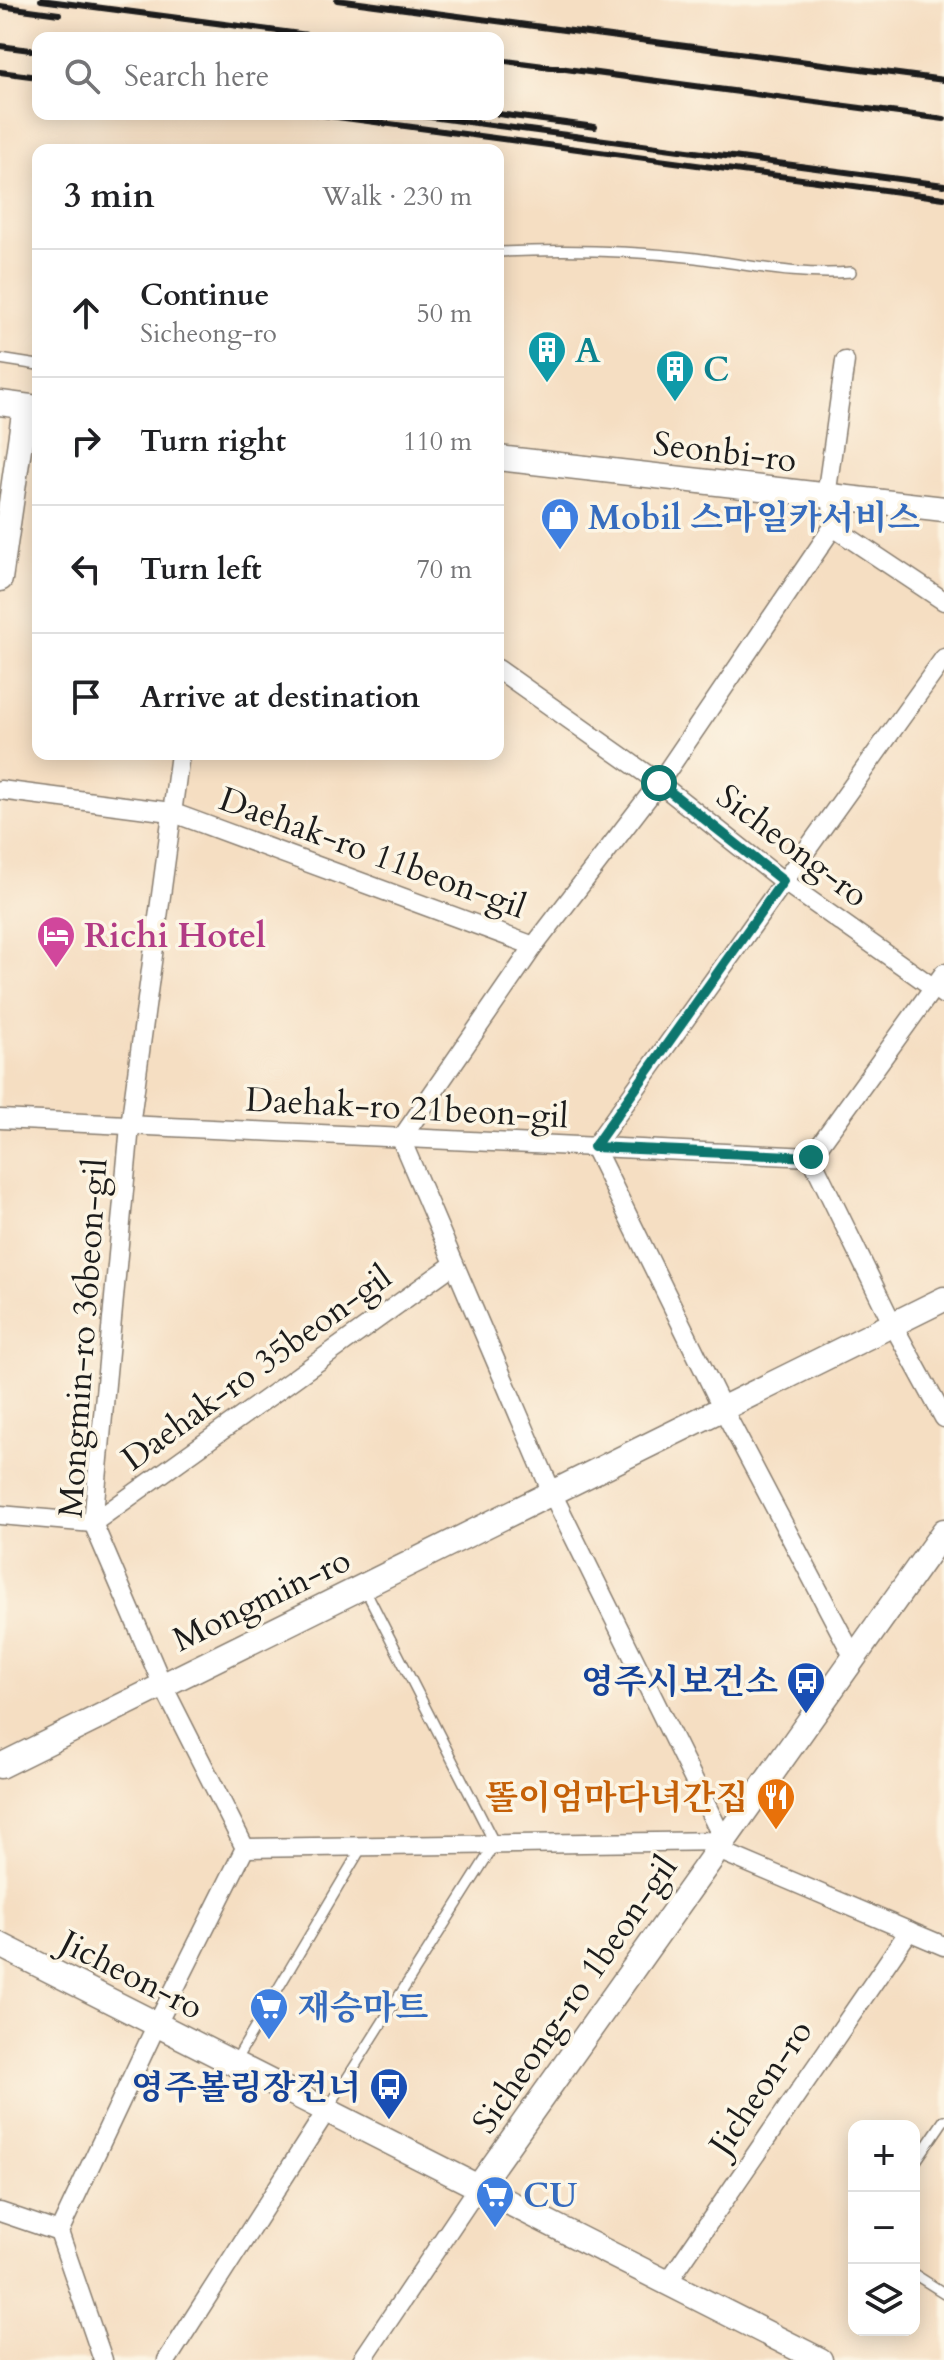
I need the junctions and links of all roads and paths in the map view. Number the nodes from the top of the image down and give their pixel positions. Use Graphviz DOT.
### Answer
graph roads {
  1 [pos="504,252"];
  2 [pos="851,272"];
  3 [pos="0,359"];
  4 [pos="845,361"];
  5 [pos="32,364"];
  6 [pos="0,403"];
  7 [pos="31,408"];
  8 [pos="504,459"];
  9 [pos="829,497"];
  10 [pos="944,509"];
  11 [pos="833,527"];
  12 [pos="0,579"];
  13 [pos="944,601"];
  14 [pos="944,658"];
  15 [pos="504,673"];
  16 [pos="179,760"];
  17 [pos="659,783"];
  18 [pos="0,790"];
  19 [pos="171,812"];
  20 [pos="783,881"];
  21 [pos="534,946"];
  22 [pos="941,985"];
  23 [pos="0,1119"];
  24 [pos="130,1126"];
  25 [pos="401,1139"];
  26 [pos="594,1147"];
  27 [pos="811,1157"];
  28 [pos="454,1264"];
  29 [pos="944,1299"];
  30 [pos="893,1325"];
  31 [pos="723,1409"];
  32 [pos="944,1418"];
  33 [pos="552,1493"];
  34 [pos="0,1515"];
  35 [pos="93,1523"];
  36 [pos="944,1531"];
  37 [pos="364,1586"];
  38 [pos="854,1658"];
  39 [pos="163,1686"];
  40 [pos="0,1766"];
  41 [pos="495,1844"];
  42 [pos="721,1845"];
  43 [pos="362,1847"];
  44 [pos="245,1848"];
  45 [pos="909,1931"];
  46 [pos="0,1945"];
  47 [pos="944,1946"];
  48 [pos="157,2024"];
  49 [pos="234,2063"];
  50 [pos="327,2110"];
  51 [pos="944,2120"];
  52 [pos="920,2155"];
  53 [pos="479,2186"];
  54 [pos="0,2212"];
  55 [pos="59,2232"];
  56 [pos="920,2278"];
  57 [pos="668,2282"];
  58 [pos="944,2293"];
  59 [pos="103,2360"];
  60 [pos="167,2360"];
  61 [pos="362,2360"];
  62 [pos="820,2360"];
  1 -- 2 [label="lane"];
  3 -- 5 [label="lane"];
  4 -- 9 [label="street"];
  6 -- 7 [label="main road"];
  7 -- 12 [label="main road"];
  8 -- 9 [label="main road, Seonbi-ro"];
  9 -- 10 [label="main road, Seonbi-ro"];
  9 -- 11 [label="street"];
  11 -- 13 [label="street"];
  11 -- 17 [label="street"];
  14 -- 20 [label="street"];
  15 -- 17 [label="street, Sicheong-ro"];
  16 -- 19 [label="street, Mongmin-ro 36beon-gil"];
  17 -- 20 [label="street, Sicheong-ro"];
  17 -- 21 [label="street"];
  18 -- 19 [label="street, Daehak-ro 11beon-gil"];
  19 -- 21 [label="street, Daehak-ro 11beon-gil"];
  19 -- 24 [label="street, Mongmin-ro 36beon-gil"];
  20 -- 22 [label="street, Sicheong-ro"];
  20 -- 26 [label="street"];
  21 -- 25 [label="street"];
  22 -- 27 [label="street, Sicheong-ro"];
  23 -- 24 [label="street, Daehak-ro 21beon-gil"];
  24 -- 25 [label="street, Daehak-ro 21beon-gil"];
  24 -- 35 [label="street, Mongmin-ro 36beon-gil"];
  25 -- 26 [label="street, Daehak-ro 21beon-gil"];
  25 -- 28 [label="street"];
  26 -- 27 [label="street, Daehak-ro 21beon-gil"];
  26 -- 31 [label="street"];
  27 -- 30 [label="street"];
  28 -- 33 [label="street"];
  28 -- 35 [label="street, Daehak-ro 35beon-gil"];
  29 -- 30 [label="main road, Mongmin-ro"];
  30 -- 31 [label="main road, Mongmin-ro"];
  30 -- 32 [label="street"];
  31 -- 33 [label="main road, Mongmin-ro"];
  31 -- 38 [label="street"];
  33 -- 37 [label="main road, Mongmin-ro"];
  33 -- 42 [label="street"];
  34 -- 35 [label="street"];
  35 -- 39 [label="street, Mongmin-ro 36beon-gil"];
  36 -- 38 [label="main road, Sicheong-ro 1beon-gil"];
  37 -- 39 [label="main road, Mongmin-ro"];
  37 -- 41 [label="lane"];
  38 -- 42 [label="main road, Sicheong-ro 1beon-gil"];
  39 -- 40 [label="main road, Mongmin-ro"];
  39 -- 44 [label="street, Mongmin-ro 36beon-gil"];
  41 -- 42 [label="street, Sicheong-ro 1beon-gil"];
  41 -- 43 [label="street, Sicheong-ro 1beon-gil"];
  41 -- 50 [label="lane"];
  42 -- 45 [label="street"];
  42 -- 53 [label="main road, Sicheong-ro 1beon-gil"];
  43 -- 44 [label="street, Sicheong-ro 1beon-gil"];
  43 -- 49 [label="lane"];
  44 -- 48 [label="street"];
  45 -- 47 [label="street"];
  45 -- 57 [label="street, Jicheon-ro"];
  46 -- 48 [label="main road, Jicheon-ro"];
  48 -- 49 [label="main road, Jicheon-ro"];
  48 -- 55 [label="street"];
  49 -- 50 [label="main road, Jicheon-ro"];
  50 -- 53 [label="main road, Jicheon-ro"];
  50 -- 60 [label="street"];
  51 -- 52 [label="lane"];
  53 -- 57 [label="main road, Jicheon-ro"];
  53 -- 61 [label="street"];
  54 -- 55 [label="street"];
  55 -- 59 [label="street"];
  56 -- 58 [label="lane"];
  57 -- 62 [label="main road, Jicheon-ro"];
}
